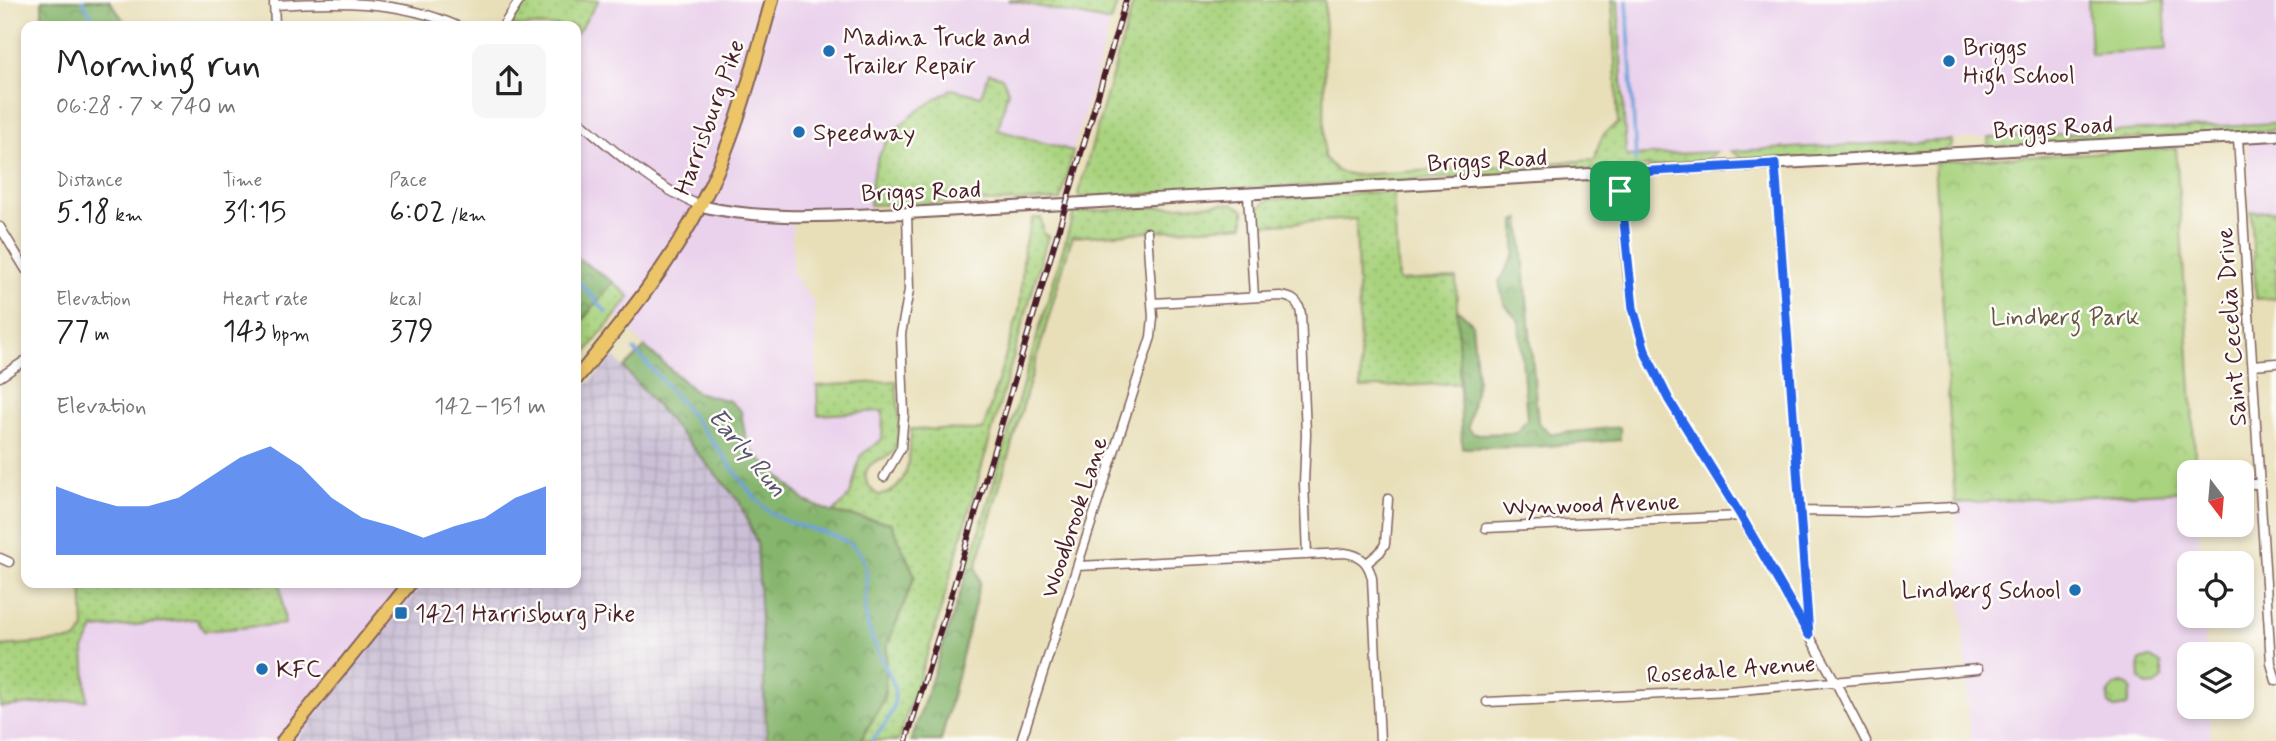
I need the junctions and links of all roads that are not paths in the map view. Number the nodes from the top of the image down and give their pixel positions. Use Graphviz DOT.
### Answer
graph roads {
  1 [pos="520,0"];
  2 [pos="772,0"];
  3 [pos="391,1"];
  4 [pos="274,2"];
  5 [pos="275,21"];
  6 [pos="447,21"];
  7 [pos="506,21"];
  8 [pos="581,122"];
  9 [pos="2276,135"];
  10 [pos="2238,138"];
  11 [pos="1775,164"];
  12 [pos="1619,173"];
  13 [pos="1248,195"];
  14 [pos="701,206"];
  15 [pos="907,213"];
  16 [pos="0,227"];
  17 [pos="1147,232"];
  18 [pos="21,262"];
  19 [pos="1254,297"];
  20 [pos="1153,303"];
  21 [pos="21,363"];
  22 [pos="2276,363"];
  23 [pos="2253,365"];
  24 [pos="581,373"];
  25 [pos="0,377"];
  26 [pos="884,477"];
  27 [pos="2254,484"];
  28 [pos="2260,484"];
  29 [pos="1388,499"];
  30 [pos="1954,507"];
  31 [pos="1799,511"];
  32 [pos="1741,516"];
  33 [pos="1486,528"];
  34 [pos="1307,555"];
  35 [pos="0,558"];
  36 [pos="9,562"];
  37 [pos="1367,563"];
  38 [pos="1078,566"];
  39 [pos="406,588"];
  40 [pos="1809,635"];
  41 [pos="1978,669"];
  42 [pos="1836,681"];
  43 [pos="2276,681"];
  44 [pos="1487,702"];
  45 [pos="283,741"];
  46 [pos="1021,741"];
  47 [pos="1380,741"];
  48 [pos="1866,741"];
  1 -- 7 [label="street"];
  2 -- 14 [label="main road, Harrisburg Pike"];
  3 -- 4 [label="street"];
  3 -- 6 [label="street"];
  4 -- 5 [label="street"];
  8 -- 14 [label="street"];
  9 -- 10 [label="street, Briggs Road"];
  10 -- 11 [label="street, Briggs Road"];
  10 -- 23 [label="street, Saint Cecelia Drive"];
  11 -- 12 [label="street, Briggs Road"];
  11 -- 31 [label="street"];
  12 -- 13 [label="street, Briggs Road"];
  12 -- 32 [label="street"];
  13 -- 15 [label="street, Briggs Road"];
  13 -- 19 [label="street"];
  14 -- 15 [label="street, Briggs Road"];
  14 -- 24 [label="main road, Harrisburg Pike"];
  15 -- 26 [label="street"];
  16 -- 18 [label="street"];
  17 -- 20 [label="street, Woodbrook Lane"];
  19 -- 20 [label="street"];
  19 -- 34 [label="street"];
  20 -- 38 [label="street, Woodbrook Lane"];
  21 -- 25 [label="street"];
  22 -- 23 [label="street"];
  23 -- 28 [label="street, Saint Cecelia Drive"];
  27 -- 28 [label="street"];
  28 -- 43 [label="street, Saint Cecelia Drive"];
  29 -- 37 [label="street"];
  30 -- 31 [label="street"];
  31 -- 40 [label="street"];
  32 -- 33 [label="street, Wynwood Avenue"];
  32 -- 40 [label="street"];
  34 -- 37 [label="street"];
  34 -- 38 [label="street"];
  35 -- 36 [label="street"];
  37 -- 47 [label="street"];
  38 -- 46 [label="street, Woodbrook Lane"];
  39 -- 45 [label="main road"];
  40 -- 42 [label="street"];
  41 -- 42 [label="street, Rosedale Avenue"];
  42 -- 44 [label="street, Rosedale Avenue"];
  42 -- 48 [label="street"];
}
